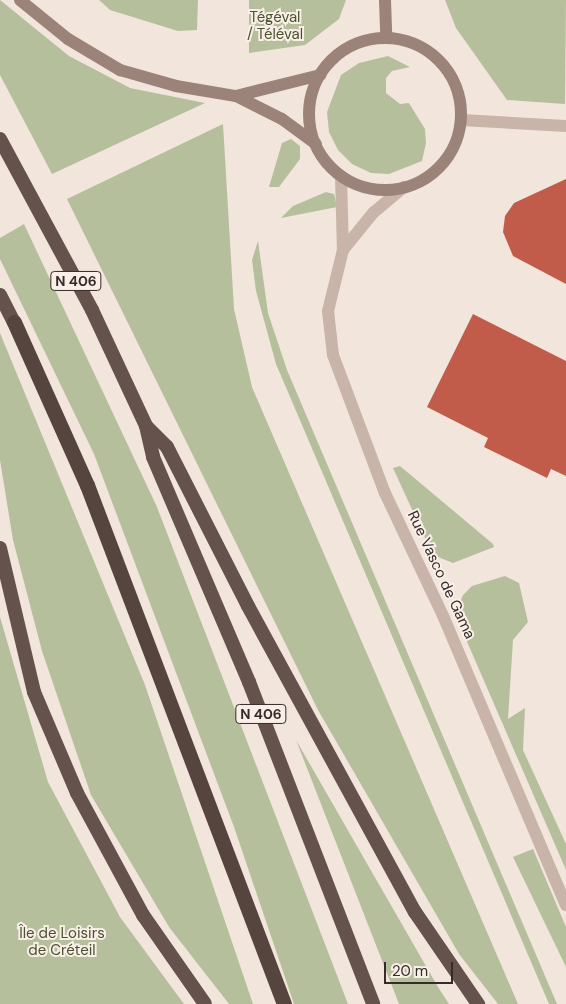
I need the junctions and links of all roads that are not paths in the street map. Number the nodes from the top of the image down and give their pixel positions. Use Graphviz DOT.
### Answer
graph roads {
  1 [pos="20,0"];
  2 [pos="385,0"];
  3 [pos="386,38"];
  4 [pos="320,75"];
  5 [pos="236,96"];
  6 [pos="462,120"];
  7 [pos="566,126"];
  8 [pos="0,139"];
  9 [pos="316,144"];
  10 [pos="342,176"];
  11 [pos="404,187"];
  12 [pos="343,250"];
  13 [pos="0,295"];
  14 [pos="14,322"];
  15 [pos="146,426"];
  16 [pos="0,548"];
  17 [pos="566,905"];
  18 [pos="206,1004"];
  19 [pos="284,1004"];
  20 [pos="373,1004"];
  21 [pos="478,1004"];
  1 -- 5 [label="main road"];
  2 -- 3 [label="main road"];
  3 -- 4 [label="main road"];
  3 -- 6 [label="main road"];
  4 -- 5 [label="main road"];
  4 -- 9 [label="main road"];
  5 -- 9 [label="main road"];
  6 -- 7 [label="street"];
  6 -- 11 [label="main road"];
  8 -- 15 [label="highway, N 406"];
  9 -- 10 [label="main road"];
  10 -- 11 [label="main road"];
  10 -- 12 [label="street, Rue Vasco de Gama"];
  11 -- 12 [label="street, Rue Vasco de Gama"];
  12 -- 17 [label="street, Rue Vasco de Gama"];
  13 -- 14 [label="highway"];
  14 -- 19 [label="highway"];
  15 -- 20 [label="highway, N 406"];
  15 -- 21 [label="highway"];
  16 -- 18 [label="highway"];
}
